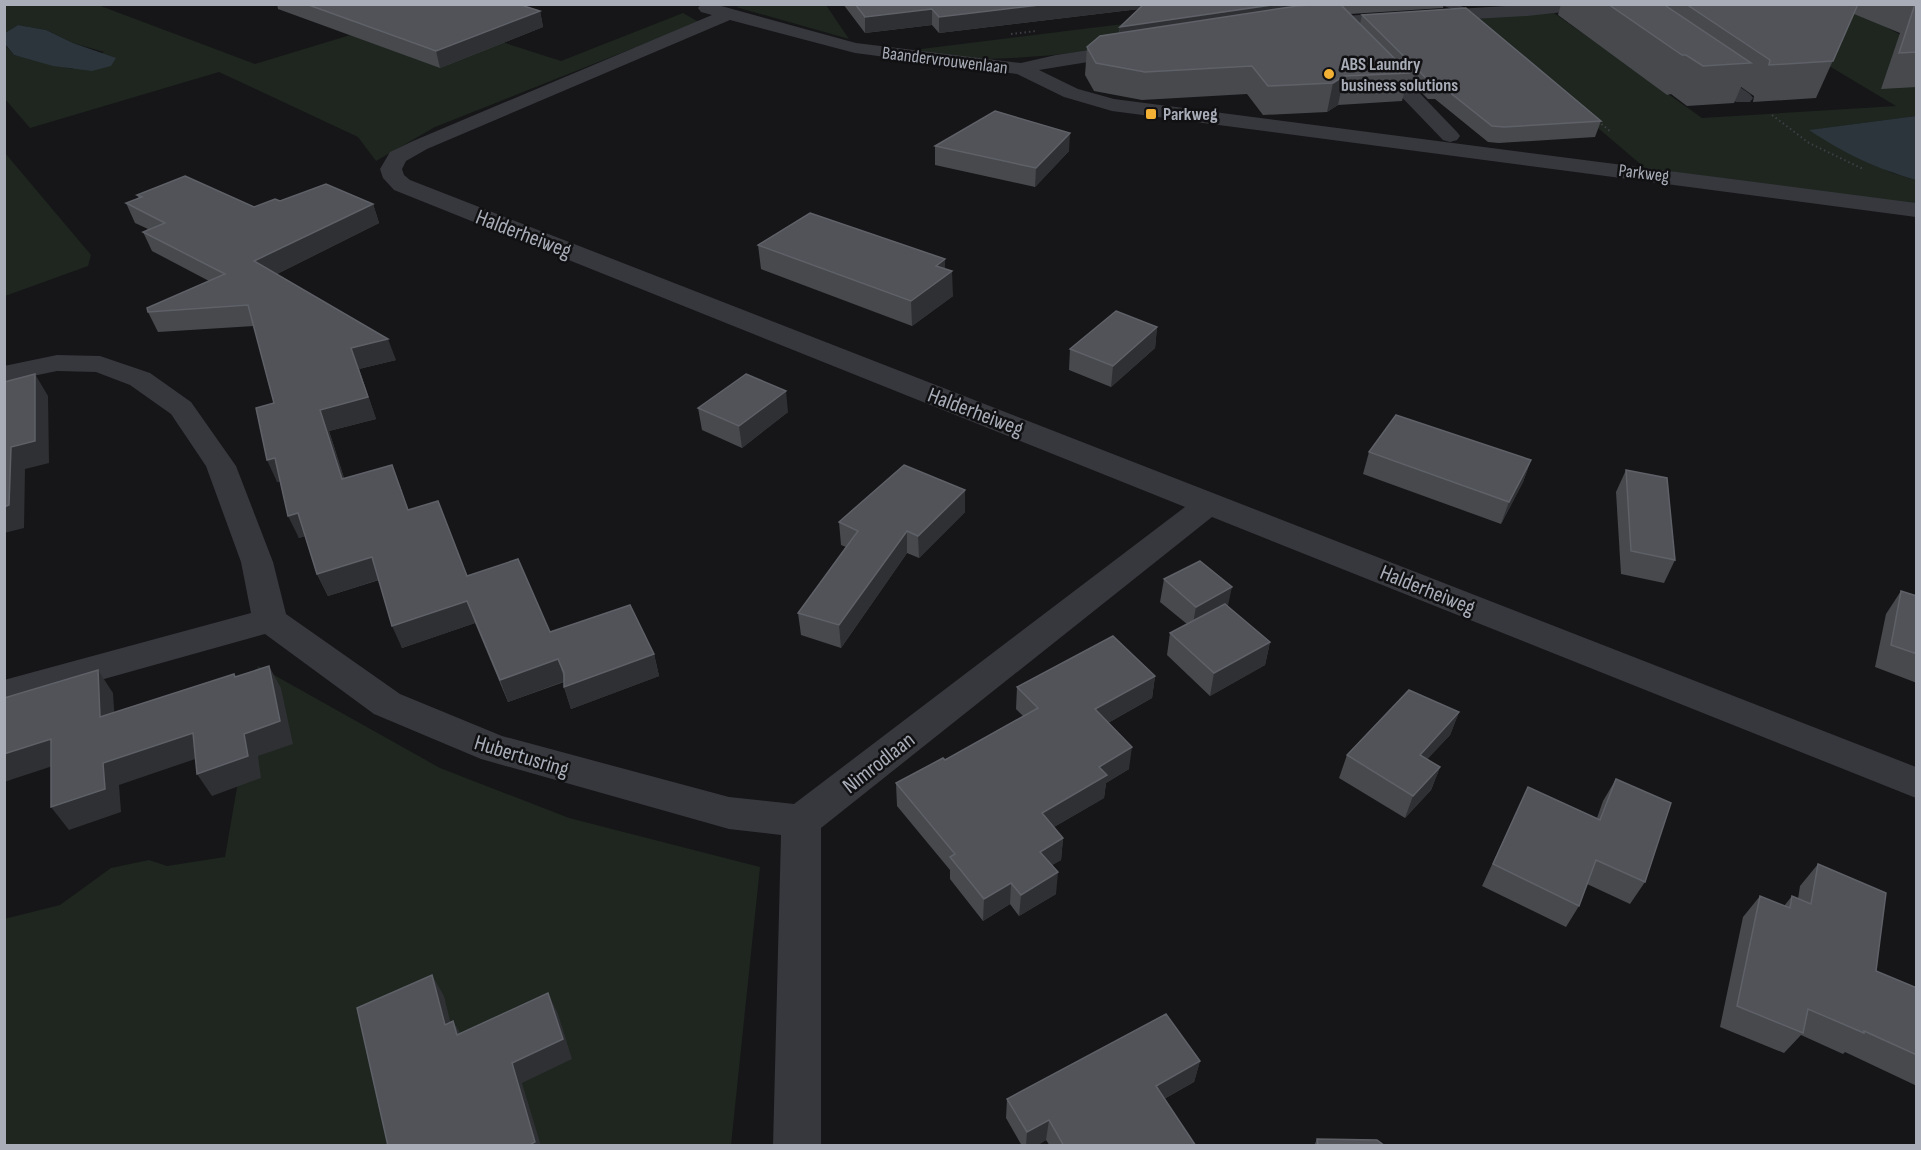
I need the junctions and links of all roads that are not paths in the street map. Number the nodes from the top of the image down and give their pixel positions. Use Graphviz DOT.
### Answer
graph roads {
  1 [pos="1443,4"];
  2 [pos="1591,4"];
  3 [pos="698,5"];
  4 [pos="1325,5"];
  5 [pos="729,14"];
  6 [pos="1473,14"];
  7 [pos="1340,21"];
  8 [pos="1292,25"];
  9 [pos="1148,47"];
  10 [pos="1688,60"];
  11 [pos="1021,69"];
  12 [pos="1743,98"];
  13 [pos="1450,136"];
  14 [pos="1917,210"];
  15 [pos="4,374"];
  16 [pos="1210,503"];
  17 [pos="270,620"];
  18 [pos="4,694"];
  19 [pos="1917,783"];
  20 [pos="801,821"];
  21 [pos="797,1146"];
  1 -- 6 [label="lane"];
  2 -- 6 [label="street"];
  3 -- 5 [label="street, Baandervrouwenlaan"];
  4 -- 7 [label="street"];
  5 -- 11 [label="street, Baandervrouwenlaan"];
  5 -- 16 [label="street, Halderheiweg"];
  6 -- 7 [label="street"];
  7 -- 8 [label="street"];
  7 -- 13 [label="street"];
  9 -- 11 [label="street, Baandervrouwenlaan"];
  10 -- 12 [label="street"];
  11 -- 14 [label="street, Parkweg"];
  15 -- 17 [label="street"];
  16 -- 19 [label="street, Halderheiweg"];
  16 -- 20 [label="street, Nimrodlaan"];
  17 -- 18 [label="street"];
  17 -- 20 [label="street, Hubertusring"];
  20 -- 21 [label="street"];
}
